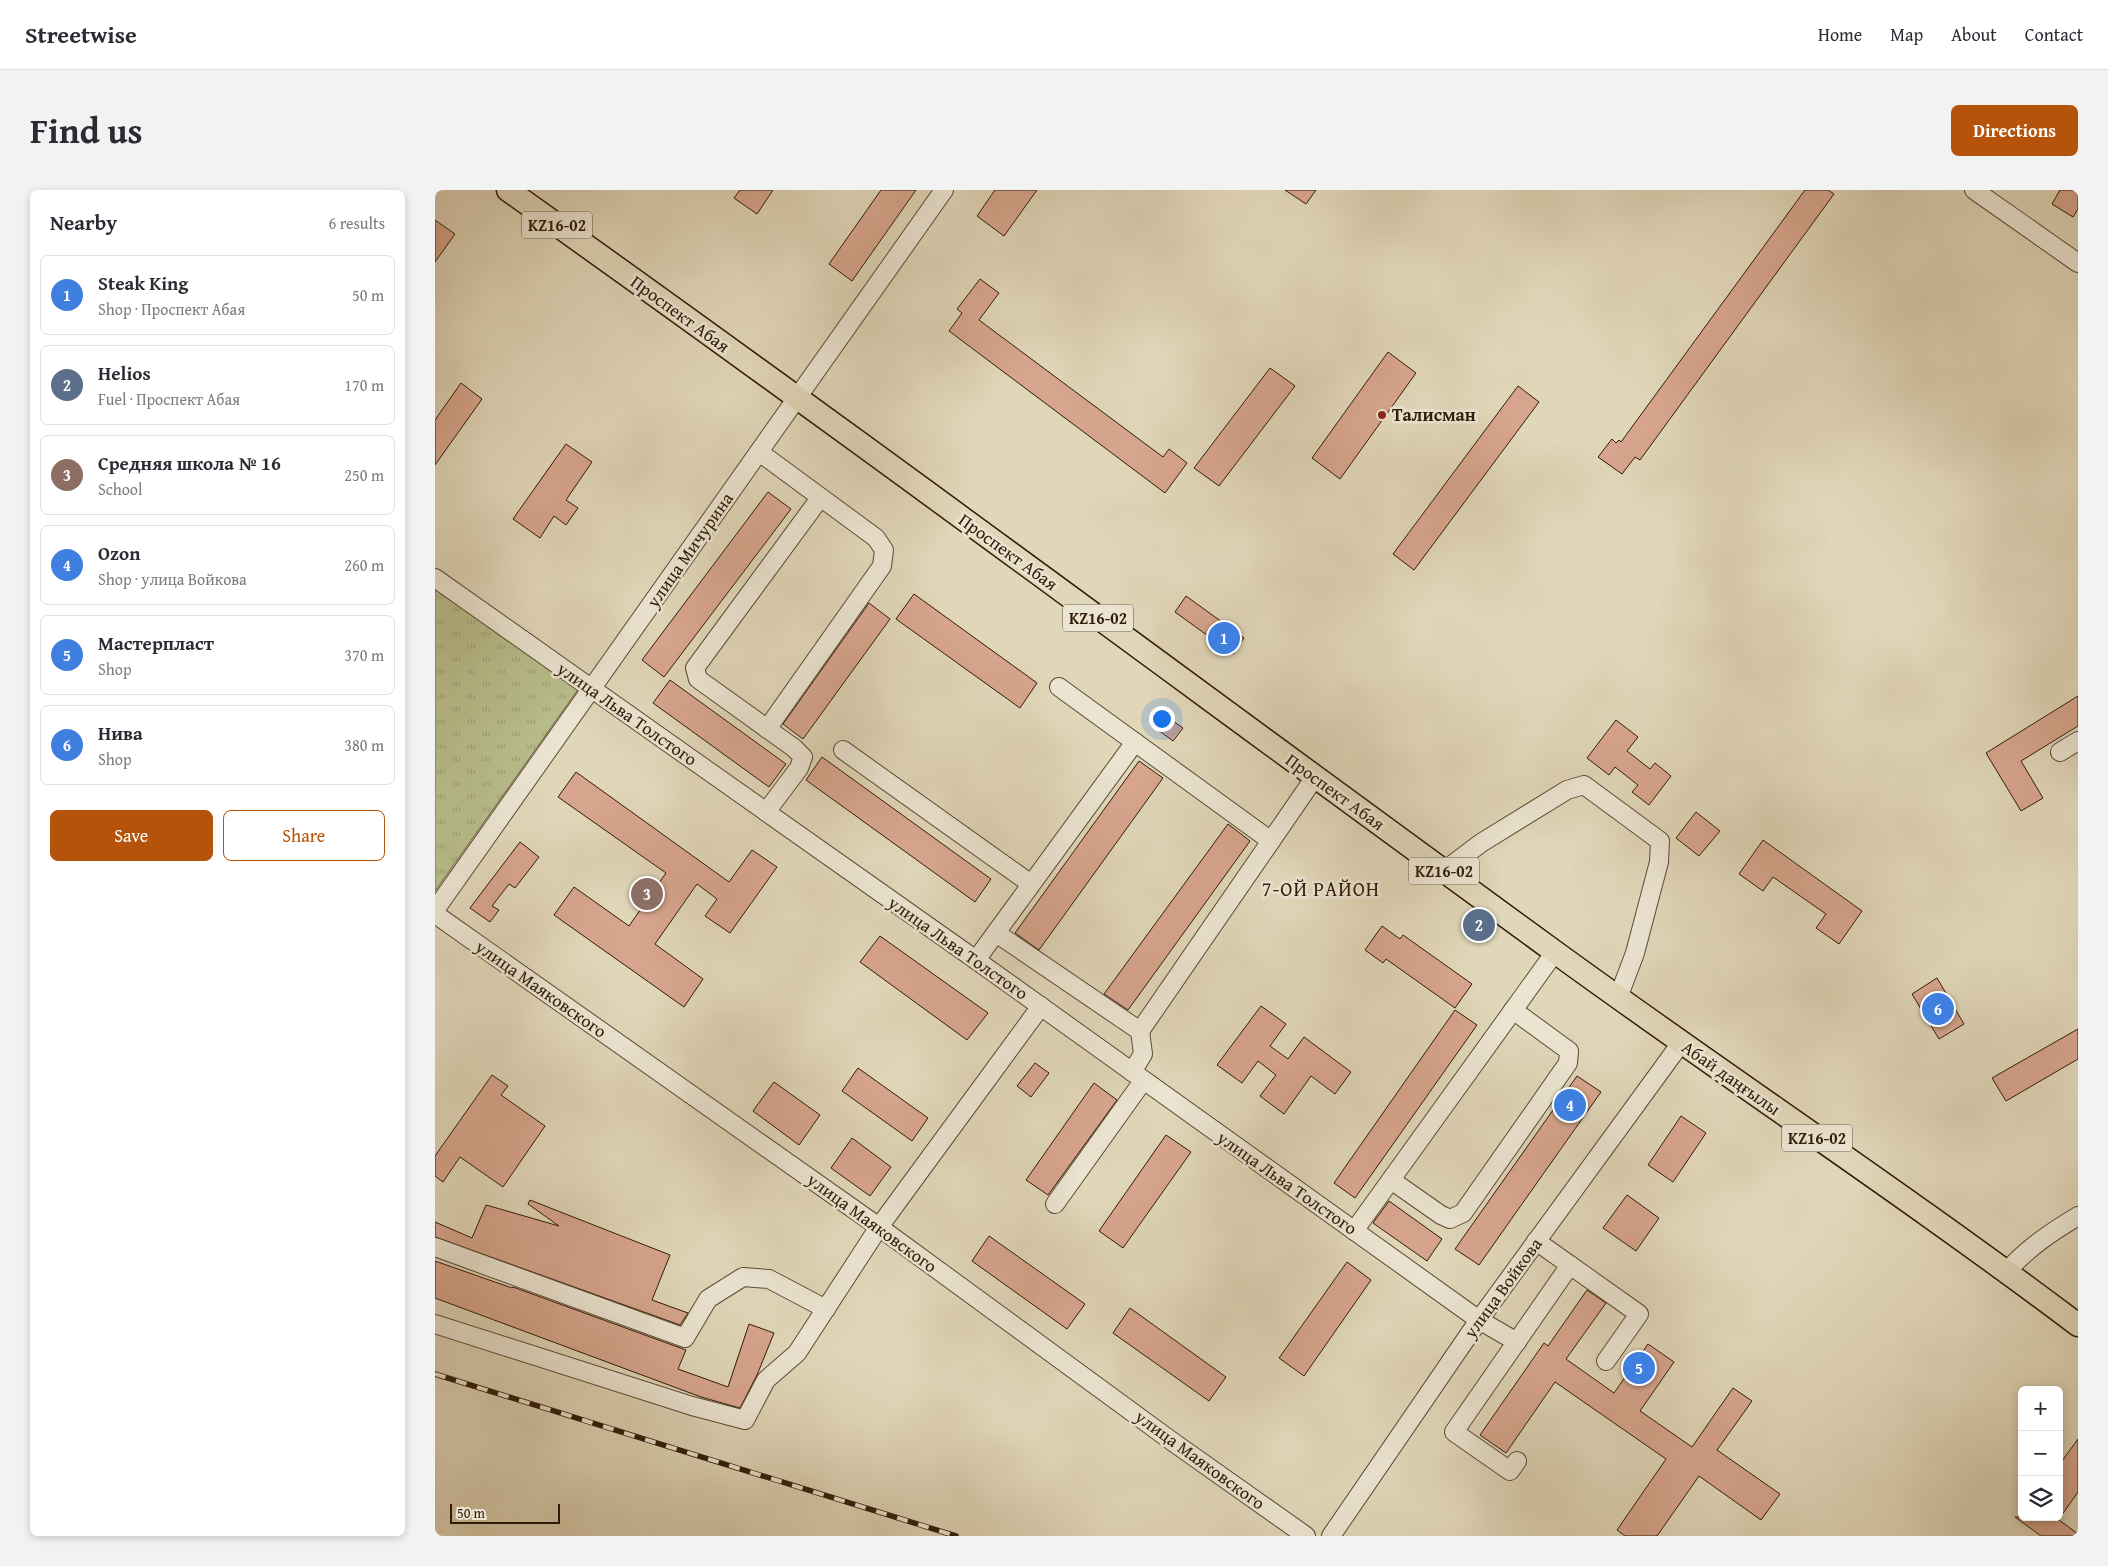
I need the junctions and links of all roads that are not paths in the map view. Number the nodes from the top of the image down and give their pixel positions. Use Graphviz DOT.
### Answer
graph roads {
  1 [pos="508,190"];
  2 [pos="944,190"];
  3 [pos="1974,190"];
  4 [pos="2078,263"];
  5 [pos="797,399"];
  6 [pos="759,452"];
  7 [pos="821,498"];
  8 [pos="435,578"];
  9 [pos="1059,687"];
  10 [pos="592,690"];
  11 [pos="767,729"];
  12 [pos="2078,741"];
  13 [pos="1135,742"];
  14 [pos="843,750"];
  15 [pos="2059,752"];
  16 [pos="1315,777"];
  17 [pos="766,812"];
  18 [pos="1271,841"];
  19 [pos="1444,871"];
  20 [pos="1031,884"];
  21 [pos="435,912"];
  22 [pos="995,933"];
  23 [pos="1555,952"];
  24 [pos="976,960"];
  25 [pos="1619,998"];
  26 [pos="1041,1006"];
  27 [pos="1513,1010"];
  28 [pos="1140,1031"];
  29 [pos="1681,1044"];
  30 [pos="1138,1077"];
  31 [pos="1391,1180"];
  32 [pos="1055,1204"];
  33 [pos="2078,1216"];
  34 [pos="879,1227"];
  35 [pos="1354,1231"];
  36 [pos="1537,1241"];
  37 [pos="435,1247"];
  38 [pos="1570,1265"];
  39 [pos="2007,1271"];
  40 [pos="825,1309"];
  41 [pos="1479,1320"];
  42 [pos="435,1324"];
  43 [pos="2078,1325"];
  44 [pos="1517,1342"];
  45 [pos="1606,1361"];
  46 [pos="1517,1461"];
  47 [pos="1306,1536"];
  48 [pos="1331,1536"];
  1 -- 5 [label="main road, Проспект Абая / KZ16-02"];
  2 -- 5 [label="street, улица Мичурина"];
  3 -- 4 [label="street"];
  5 -- 6 [label="street, улица Мичурина"];
  5 -- 16 [label="main road, Проспект Абая / KZ16-02"];
  6 -- 7 [label="street"];
  6 -- 10 [label="street, улица Мичурина"];
  7 -- 11 [label="street"];
  7 -- 11 [label="street"];
  8 -- 10 [label="street, улица Льва Толстого"];
  9 -- 13 [label="street"];
  10 -- 17 [label="street, улица Льва Толстого"];
  10 -- 21 [label="street, улица Мичурина"];
  11 -- 17 [label="street"];
  12 -- 15 [label="street"];
  13 -- 18 [label="street"];
  13 -- 20 [label="street"];
  14 -- 20 [label="street"];
  16 -- 18 [label="street"];
  16 -- 19 [label="main road, Проспект Абая / KZ16-02"];
  17 -- 24 [label="street, улица Льва Толстого"];
  18 -- 28 [label="street"];
  19 -- 23 [label="main road, Проспект Абая / KZ16-02"];
  19 -- 25 [label="street"];
  20 -- 22 [label="street"];
  21 -- 34 [label="street, улица Маяковского"];
  22 -- 24 [label="street"];
  22 -- 28 [label="street"];
  23 -- 25 [label="main road, Абай даңғылы / KZ16-02"];
  23 -- 27 [label="street"];
  24 -- 26 [label="street, улица Льва Толстого"];
  25 -- 29 [label="main road, Абай даңғылы / KZ16-02"];
  26 -- 30 [label="street, улица Льва Толстого"];
  26 -- 34 [label="street"];
  27 -- 31 [label="street"];
  27 -- 31 [label="street"];
  28 -- 30 [label="street"];
  29 -- 36 [label="street, улица Войкова"];
  29 -- 39 [label="main road, Абай даңғылы / KZ16-02"];
  30 -- 32 [label="street"];
  30 -- 35 [label="street, улица Льва Толстого"];
  31 -- 35 [label="street"];
  33 -- 39 [label="street"];
  34 -- 40 [label="street"];
  34 -- 47 [label="street, улица Маяковского"];
  35 -- 41 [label="street, улица Льва Толстого"];
  36 -- 38 [label="street"];
  36 -- 41 [label="street, улица Войкова"];
  37 -- 40 [label="street"];
  38 -- 44 [label="street"];
  38 -- 45 [label="street"];
  39 -- 43 [label="main road, Абай даңғылы / KZ16-02"];
  40 -- 42 [label="street"];
  41 -- 44 [label="street, улица Льва Толстого"];
  41 -- 48 [label="street, улица Войкова"];
  44 -- 46 [label="street"];
}
